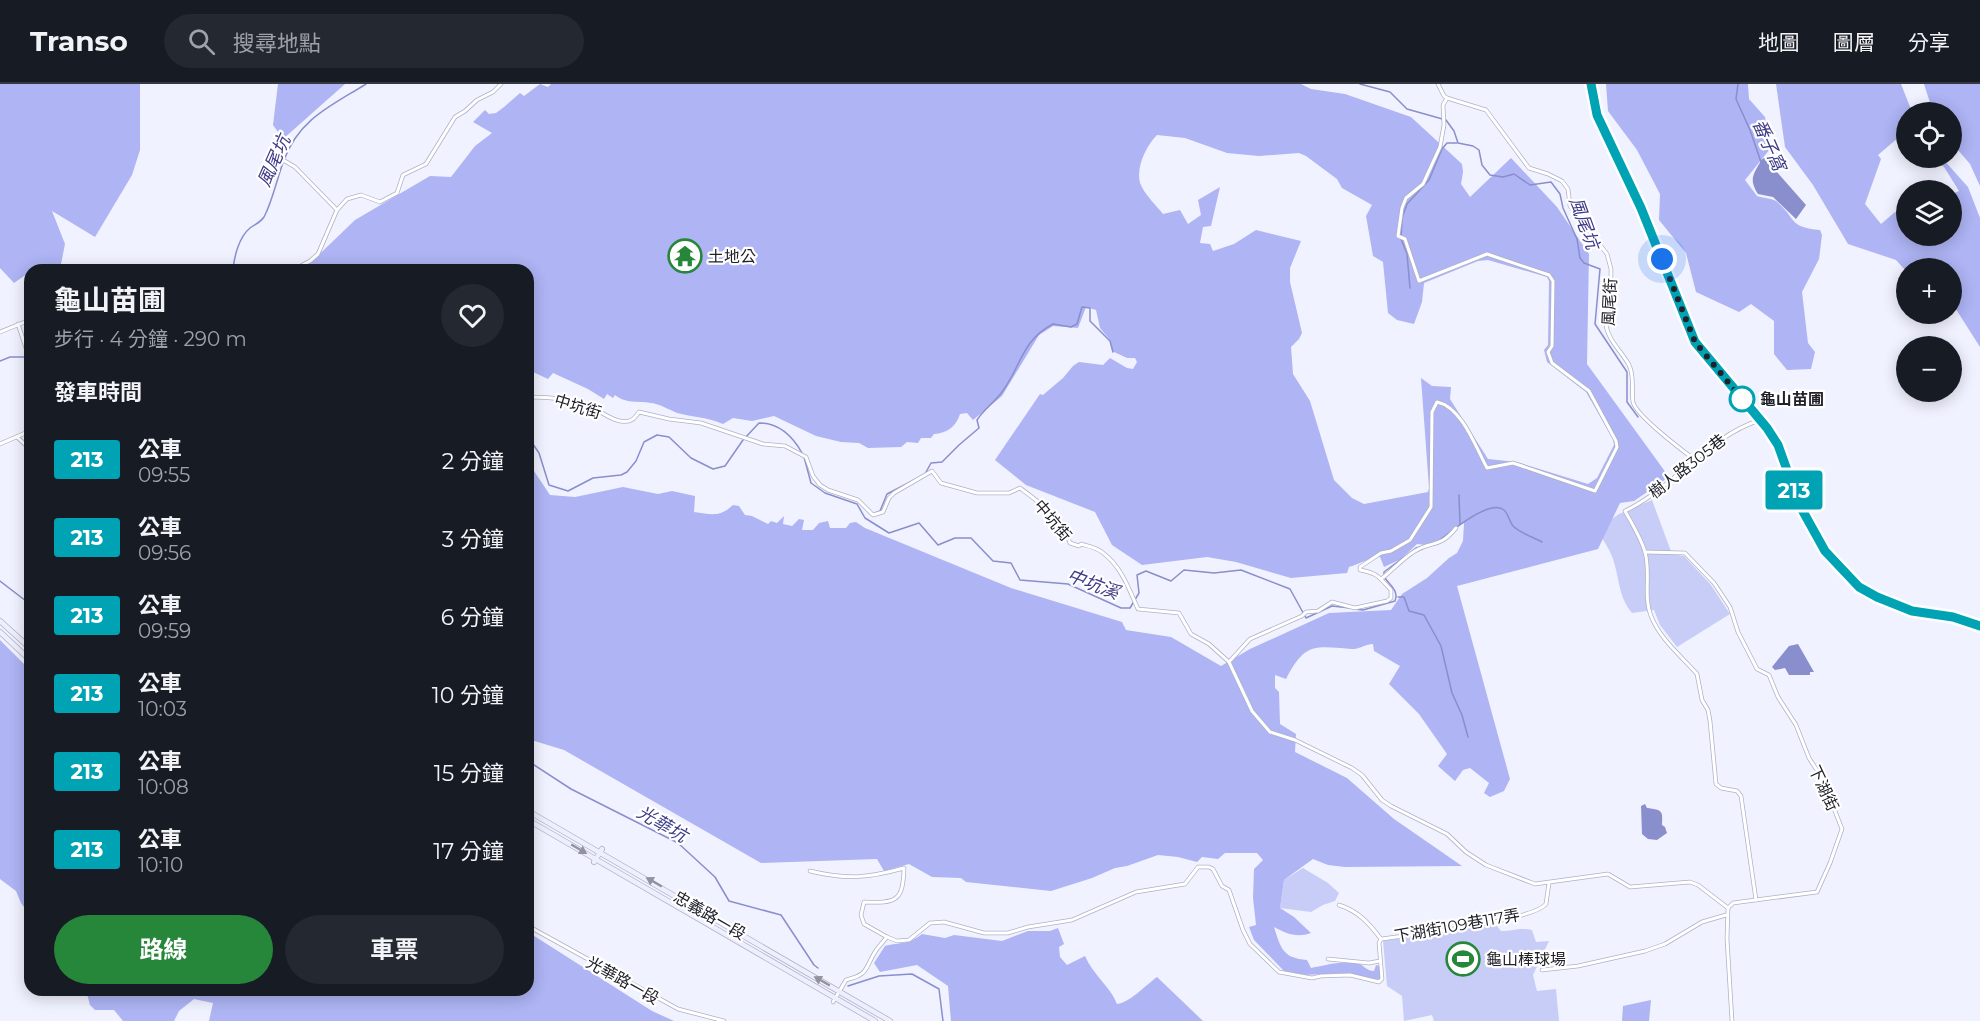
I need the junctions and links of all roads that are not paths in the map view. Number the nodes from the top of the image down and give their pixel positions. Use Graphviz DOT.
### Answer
graph roads {
  1 [pos="501,84"];
  2 [pos="1438,84"];
  3 [pos="1591,84"];
  4 [pos="1447,98"];
  5 [pos="278,157"];
  6 [pos="337,210"];
  7 [pos="304,264"];
  8 [pos="24,322"];
  9 [pos="18,324"];
  10 [pos="0,332"];
  11 [pos="24,343"];
  12 [pos="534,397"];
  13 [pos="1760,420"];
  14 [pos="24,434"];
  15 [pos="17,437"];
  16 [pos="24,443"];
  17 [pos="0,444"];
  18 [pos="1695,460"];
  19 [pos="1456,528"];
  20 [pos="1645,552"];
  21 [pos="1384,577"];
  22 [pos="0,621"];
  23 [pos="1980,627"];
  24 [pos="0,632"];
  25 [pos="24,643"];
  26 [pos="24,654"];
  27 [pos="1229,662"];
  28 [pos="534,814"];
  29 [pos="534,824"];
  30 [pos="601,850"];
  31 [pos="595,860"];
  32 [pos="810,872"];
  33 [pos="1549,884"];
  34 [pos="1756,900"];
  35 [pos="1339,905"];
  36 [pos="1728,908"];
  37 [pos="1726,915"];
  38 [pos="725,922"];
  39 [pos="534,929"];
  40 [pos="719,933"];
  41 [pos="887,937"];
  42 [pos="1381,939"];
  43 [pos="1328,959"];
  44 [pos="1380,961"];
  45 [pos="1542,970"];
  46 [pos="839,990"];
  47 [pos="834,1000"];
  48 [pos="724,1021"];
  49 [pos="875,1021"];
  50 [pos="890,1021"];
  51 [pos="1732,1021"];
  1 -- 6 [label="street"];
  2 -- 4 [label="street"];
  3 -- 13 [label="main road"];
  4 -- 18 [label="street, 風尾街"];
  4 -- 21 [label="street"];
  5 -- 6 [label="street"];
  6 -- 7 [label="street"];
  8 -- 9 [label="street"];
  9 -- 10 [label="street"];
  9 -- 11 [label="street"];
  12 -- 27 [label="street, 中坑街"];
  13 -- 18 [label="street, 樹人路305巷"];
  13 -- 23 [label="main road"];
  14 -- 15 [label="street"];
  15 -- 16 [label="street"];
  15 -- 17 [label="street"];
  18 -- 20 [label="street, 樹人路305巷"];
  19 -- 21 [label="street"];
  20 -- 34 [label="street"];
  20 -- 34 [label="street, 下湖街"];
  21 -- 27 [label="street"];
  22 -- 25 [label="main road"];
  24 -- 26 [label="main road"];
  27 -- 33 [label="street, 中坑街"];
  28 -- 30 [label="main road, 忠義路一段"];
  29 -- 31 [label="main road, 忠義路一段, one-way"];
  30 -- 31 [label="main road"];
  38 -- 30 [label="main road, 忠義路一段, one-way"];
  31 -- 40 [label="main road, 忠義路一段"];
  32 -- 41 [label="street"];
  33 -- 36 [label="street"];
  33 -- 42 [label="street, 下湖街109巷117弄"];
  34 -- 36 [label="street, 下湖街"];
  35 -- 42 [label="street"];
  36 -- 37 [label="street"];
  37 -- 45 [label="street"];
  37 -- 51 [label="street"];
  38 -- 40 [label="main road"];
  46 -- 38 [label="main road, 忠義路一段, one-way"];
  39 -- 48 [label="street, 光華路一段"];
  40 -- 47 [label="main road, 忠義路一段"];
  41 -- 44 [label="street"];
  41 -- 46 [label="street"];
  42 -- 44 [label="street"];
  43 -- 44 [label="street"];
  46 -- 47 [label="street"];
  46 -- 50 [label="main road, 忠義路一段"];
  47 -- 49 [label="main road, 忠義路一段"];
}
